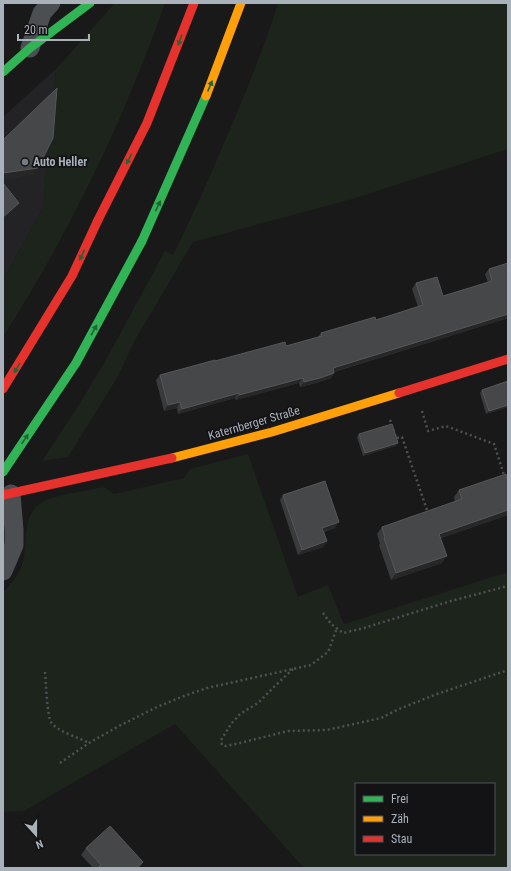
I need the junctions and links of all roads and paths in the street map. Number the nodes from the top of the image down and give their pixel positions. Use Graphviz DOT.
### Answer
graph roads {
  1 [pos="51,3"];
  2 [pos="90,3"];
  3 [pos="194,3"];
  4 [pos="241,3"];
  5 [pos="30,48"];
  6 [pos="3,72"];
  7 [pos="508,359"];
  8 [pos="3,389"];
  9 [pos="428,431"];
  10 [pos="396,438"];
  11 [pos="3,472"];
  12 [pos="504,475"];
  13 [pos="7,495"];
  14 [pos="429,514"];
  15 [pos="3,571"];
  16 [pos="508,586"];
  17 [pos="323,613"];
  18 [pos="336,628"];
  19 [pos="293,669"];
  20 [pos="508,670"];
  21 [pos="45,672"];
  22 [pos="89,743"];
  23 [pos="60,763"];
  1 -- 5 [label="street"];
  2 -- 5 [label="main road"];
  3 -- 8 [label="main road, one-way, bridge"];
  11 -- 4 [label="main road, one-way, bridge"];
  5 -- 6 [label="main road"];
  7 -- 13 [label="main road, Katernberger Straße"];
  9 -- 12 [label="path"];
  10 -- 14 [label="path"];
  13 -- 15 [label="street"];
  16 -- 18 [label="path"];
  17 -- 18 [label="path"];
  18 -- 19 [label="path"];
  19 -- 20 [label="path"];
  19 -- 22 [label="path"];
  21 -- 22 [label="path"];
  22 -- 23 [label="path"];
}
